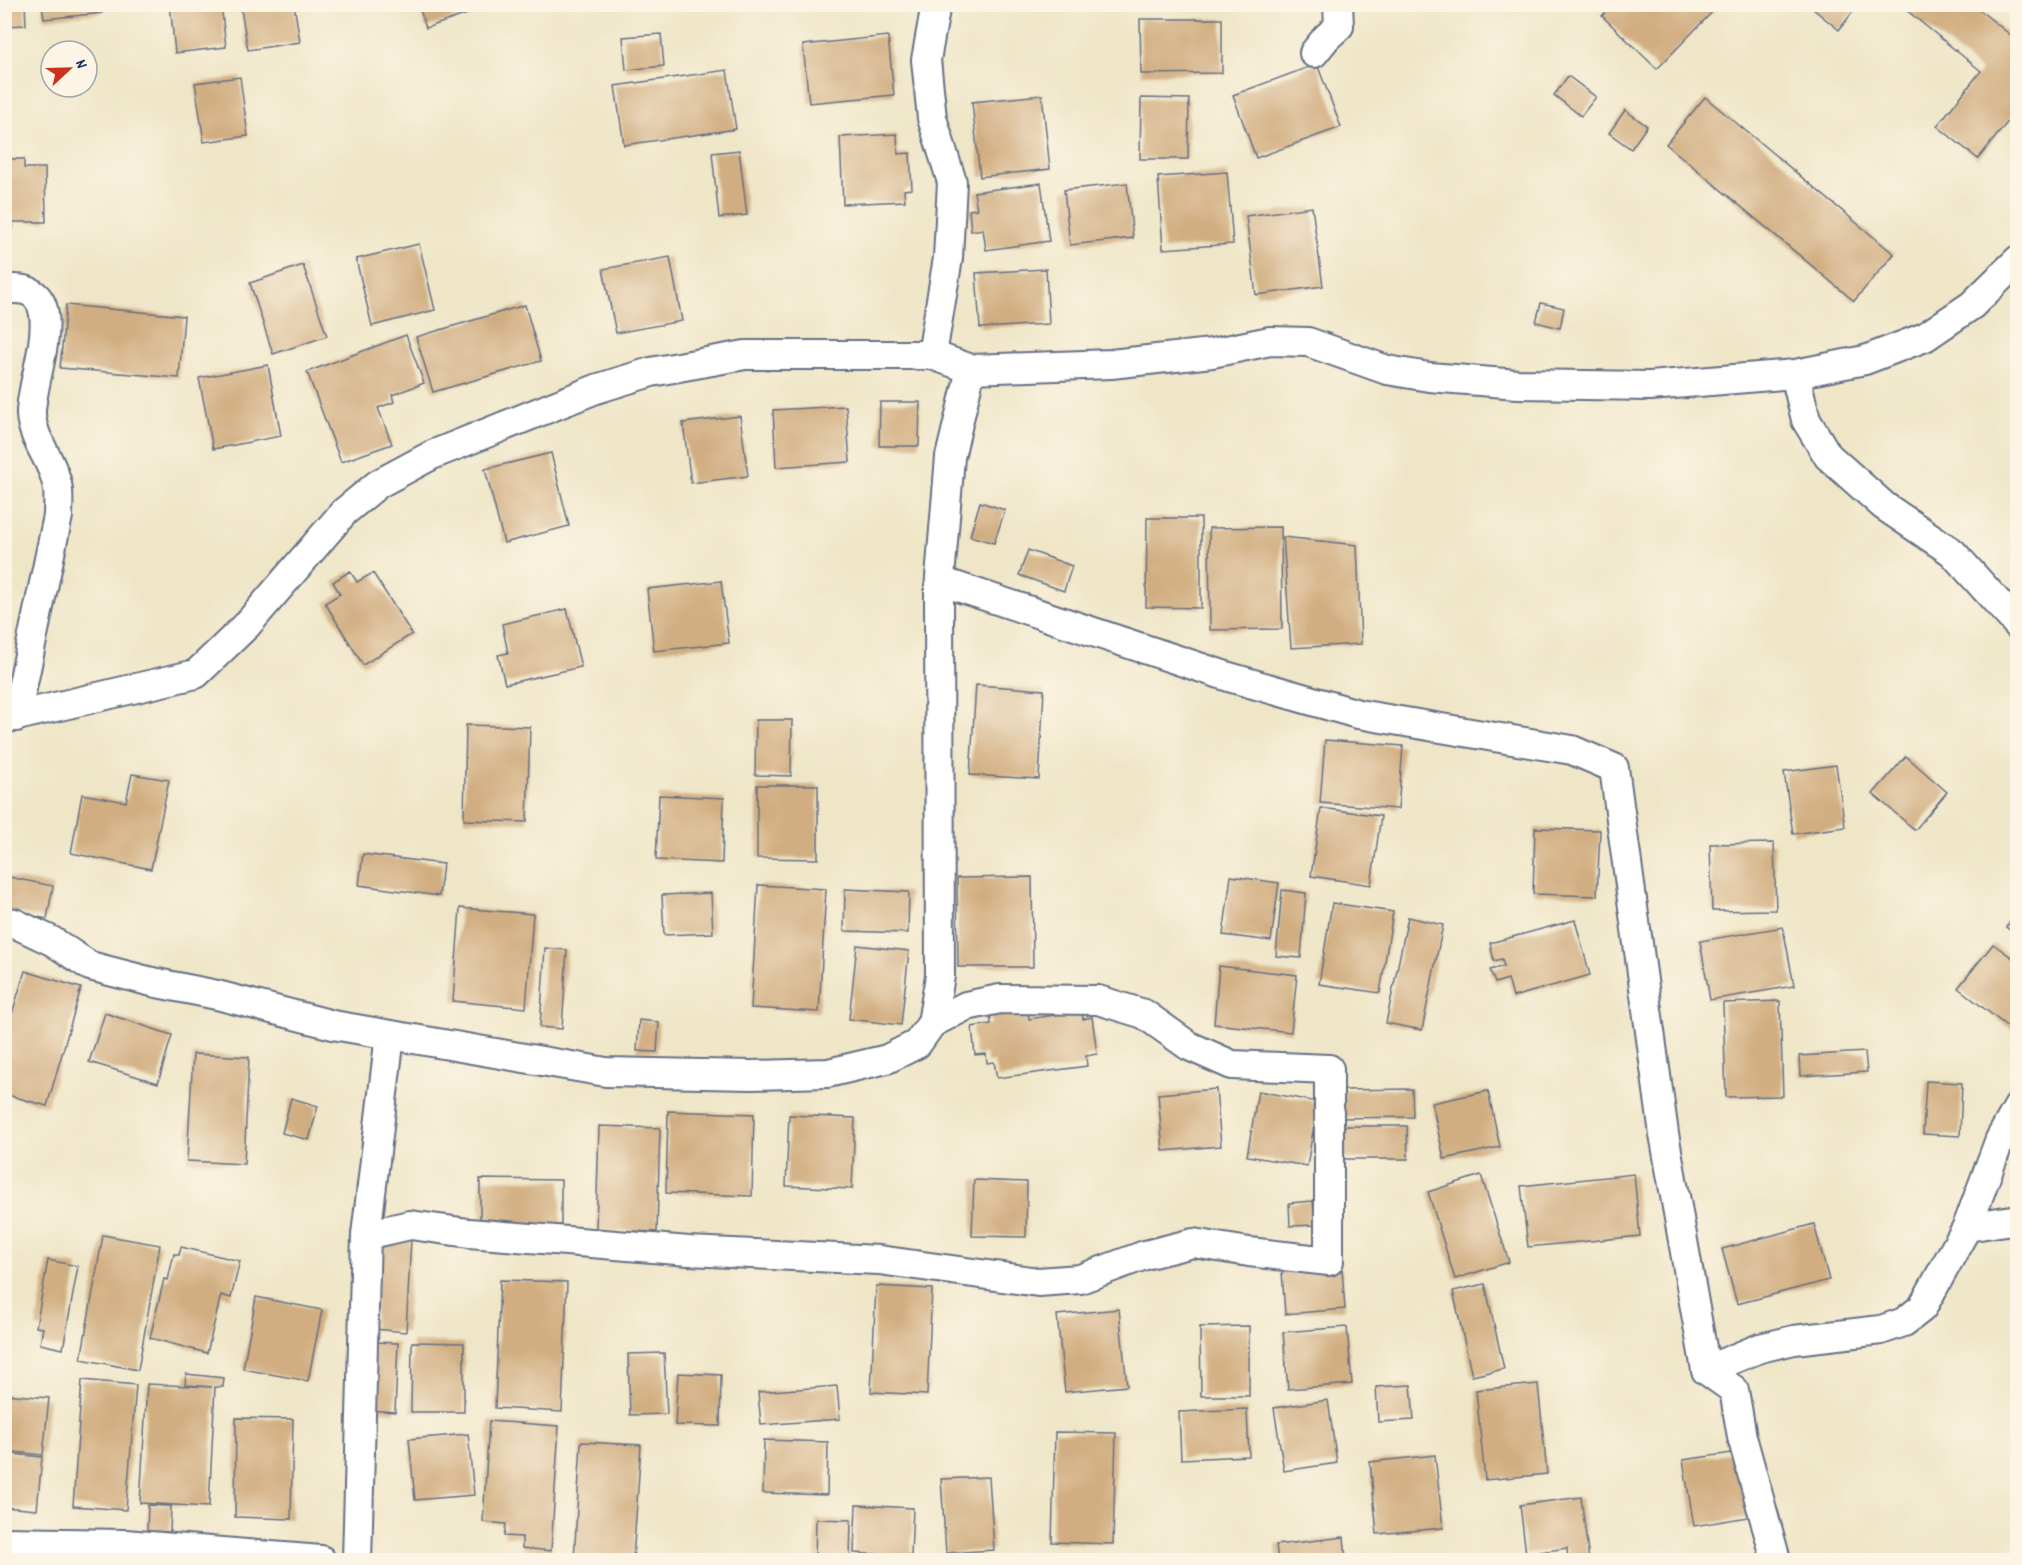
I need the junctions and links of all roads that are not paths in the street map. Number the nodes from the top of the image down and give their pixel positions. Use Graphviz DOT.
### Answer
graph roads {
  1 [pos="936,4"];
  2 [pos="1338,4"];
  3 [pos="1314,53"];
  4 [pos="2018,260"];
  5 [pos="4,291"];
  6 [pos="932,355"];
  7 [pos="971,369"];
  8 [pos="1796,374"];
  9 [pos="940,581"];
  10 [pos="2018,625"];
  11 [pos="10,718"];
  12 [pos="4,921"];
  13 [pos="932,1023"];
  14 [pos="390,1035"];
  15 [pos="2018,1107"];
  16 [pos="2018,1219"];
  17 [pos="1967,1227"];
  18 [pos="366,1235"];
  19 [pos="1706,1370"];
  20 [pos="4,1542"];
  21 [pos="241,1557"];
  22 [pos="321,1560"];
  23 [pos="357,1560"];
  24 [pos="1776,1560"];
  1 -- 6 [label="street"];
  2 -- 3 [label="street"];
  4 -- 8 [label="street"];
  5 -- 11 [label="street"];
  6 -- 7 [label="street"];
  6 -- 11 [label="street"];
  7 -- 8 [label="street"];
  7 -- 9 [label="street"];
  8 -- 10 [label="street"];
  9 -- 13 [label="street"];
  9 -- 19 [label="street"];
  12 -- 14 [label="street"];
  13 -- 14 [label="street"];
  13 -- 18 [label="street"];
  14 -- 18 [label="street"];
  15 -- 17 [label="street"];
  16 -- 17 [label="street"];
  17 -- 19 [label="street"];
  18 -- 23 [label="street"];
  19 -- 24 [label="street"];
  20 -- 21 [label="street"];
  21 -- 22 [label="street"];
}
